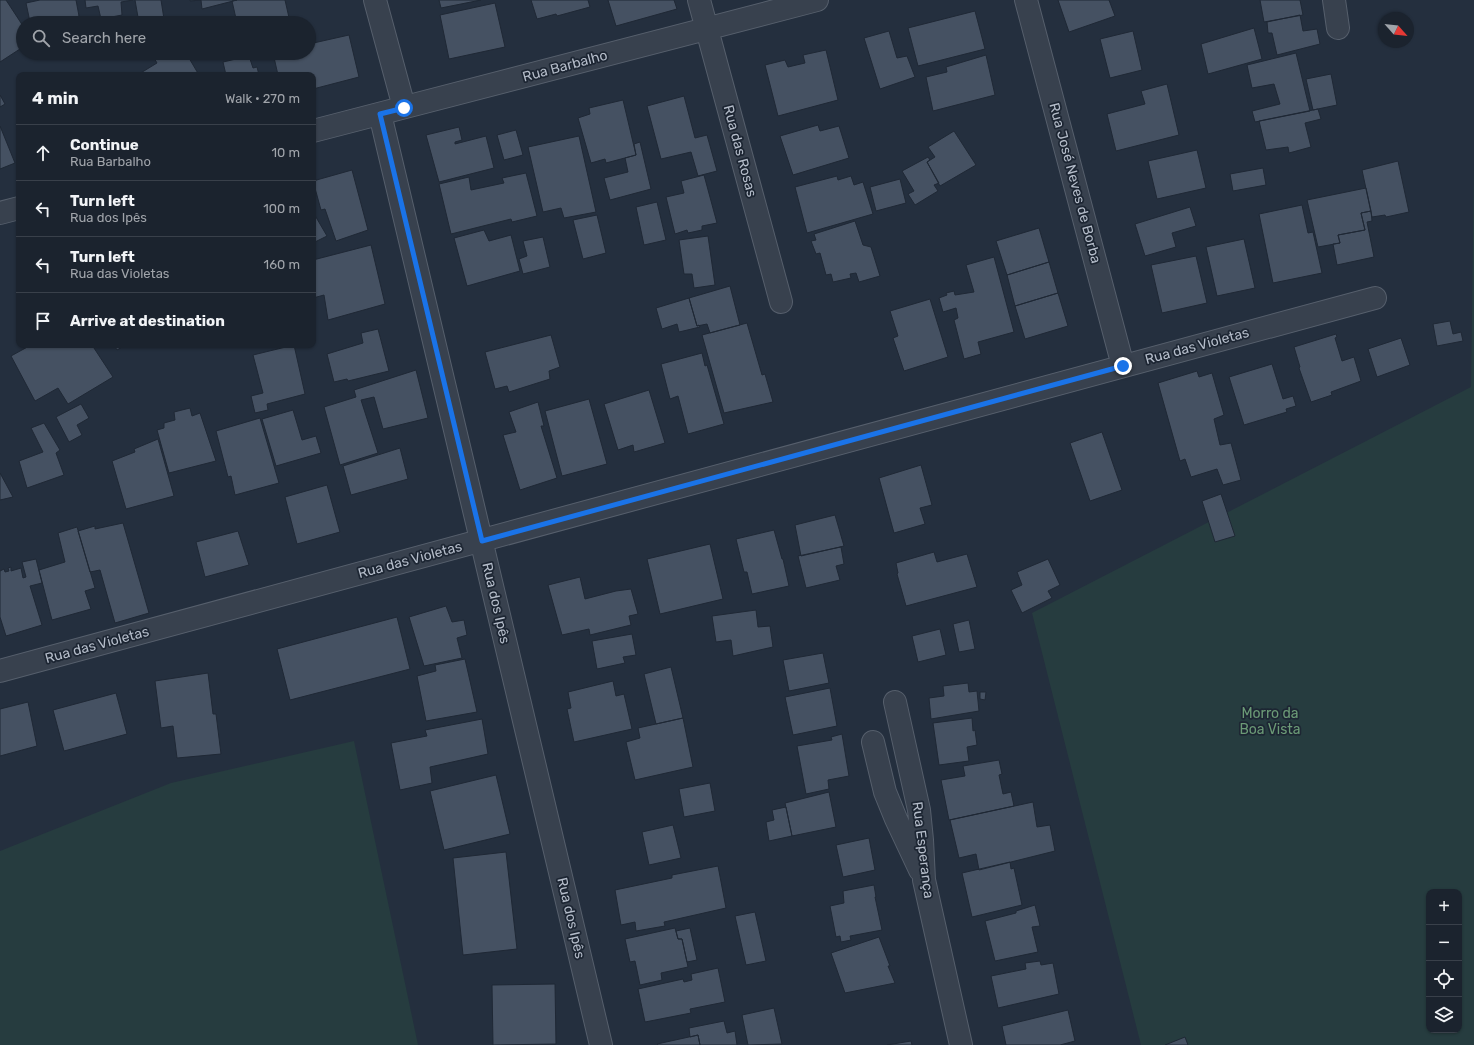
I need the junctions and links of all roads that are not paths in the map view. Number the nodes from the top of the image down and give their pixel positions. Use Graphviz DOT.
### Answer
graph roads {
  1 [pos="375,0"];
  2 [pos="699,0"];
  3 [pos="817,0"];
  4 [pos="1026,0"];
  5 [pos="1334,0"];
  6 [pos="1338,28"];
  7 [pos="706,29"];
  8 [pos="404,108"];
  9 [pos="380,114"];
  10 [pos="316,130"];
  11 [pos="16,209"];
  12 [pos="0,213"];
  13 [pos="1375,298"];
  14 [pos="781,302"];
  15 [pos="1123,366"];
  16 [pos="482,541"];
  17 [pos="0,671"];
  18 [pos="895,702"];
  19 [pos="873,742"];
  20 [pos="924,880"];
  21 [pos="601,1045"];
  22 [pos="961,1045"];
  1 -- 8 [label="street"];
  2 -- 7 [label="street, Rua das Rosas"];
  3 -- 7 [label="street, Rua Barbalho"];
  4 -- 15 [label="street, Rua José Neves de Borba"];
  5 -- 6 [label="street"];
  7 -- 8 [label="street, Rua Barbalho"];
  7 -- 14 [label="street, Rua das Rosas"];
  8 -- 9 [label="street, Rua Barbalho"];
  9 -- 10 [label="street, Rua Barbalho"];
  9 -- 16 [label="street, Rua dos Ipês"];
  11 -- 12 [label="street"];
  13 -- 15 [label="street, Rua das Violetas"];
  15 -- 16 [label="street, Rua das Violetas"];
  16 -- 17 [label="street, Rua das Violetas"];
  16 -- 21 [label="street, Rua dos Ipês"];
  18 -- 20 [label="street, Rua Esperança"];
  19 -- 20 [label="street"];
  20 -- 22 [label="street, Rua Esperança"];
}
